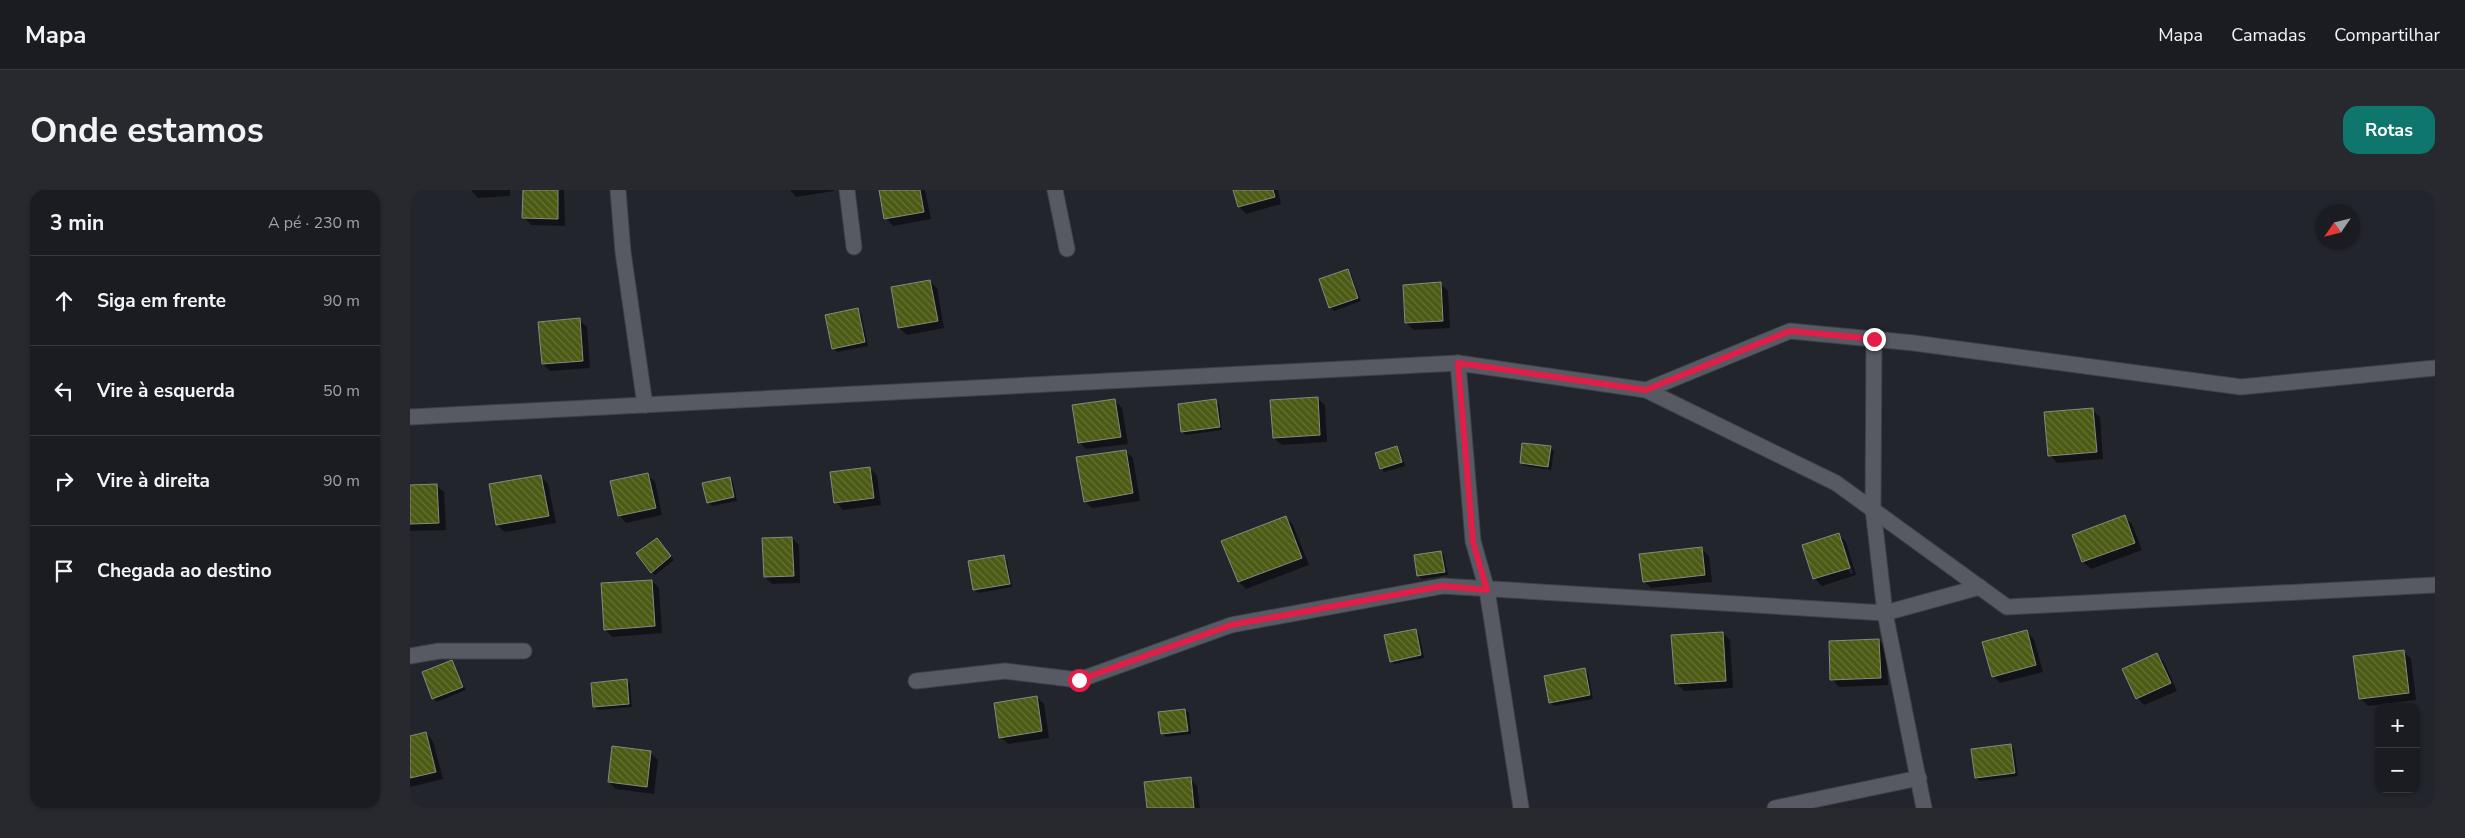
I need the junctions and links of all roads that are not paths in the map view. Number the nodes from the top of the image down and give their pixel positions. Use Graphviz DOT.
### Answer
graph roads {
  1 [pos="618,190"];
  2 [pos="847,190"];
  3 [pos="1055,190"];
  4 [pos="854,247"];
  5 [pos="1067,249"];
  6 [pos="1874,339"];
  7 [pos="1458,363"];
  8 [pos="2435,368"];
  9 [pos="1646,390"];
  10 [pos="645,405"];
  11 [pos="410,417"];
  12 [pos="1872,509"];
  13 [pos="2435,585"];
  14 [pos="1980,588"];
  15 [pos="1487,590"];
  16 [pos="1885,613"];
  17 [pos="524,651"];
  18 [pos="410,656"];
  19 [pos="916,681"];
  20 [pos="1919,778"];
  21 [pos="1521,808"];
  22 [pos="1775,808"];
  23 [pos="1924,808"];
  1 -- 10 [label="street"];
  2 -- 4 [label="street"];
  3 -- 5 [label="street"];
  6 -- 8 [label="street"];
  6 -- 9 [label="street"];
  6 -- 12 [label="street"];
  7 -- 9 [label="street"];
  7 -- 10 [label="street"];
  7 -- 15 [label="street"];
  9 -- 12 [label="street"];
  10 -- 11 [label="street"];
  12 -- 14 [label="street"];
  12 -- 16 [label="street"];
  13 -- 14 [label="street"];
  14 -- 16 [label="street"];
  15 -- 16 [label="street"];
  15 -- 19 [label="street"];
  15 -- 21 [label="street"];
  16 -- 20 [label="street"];
  17 -- 18 [label="street"];
  20 -- 22 [label="street"];
  20 -- 23 [label="street"];
}
